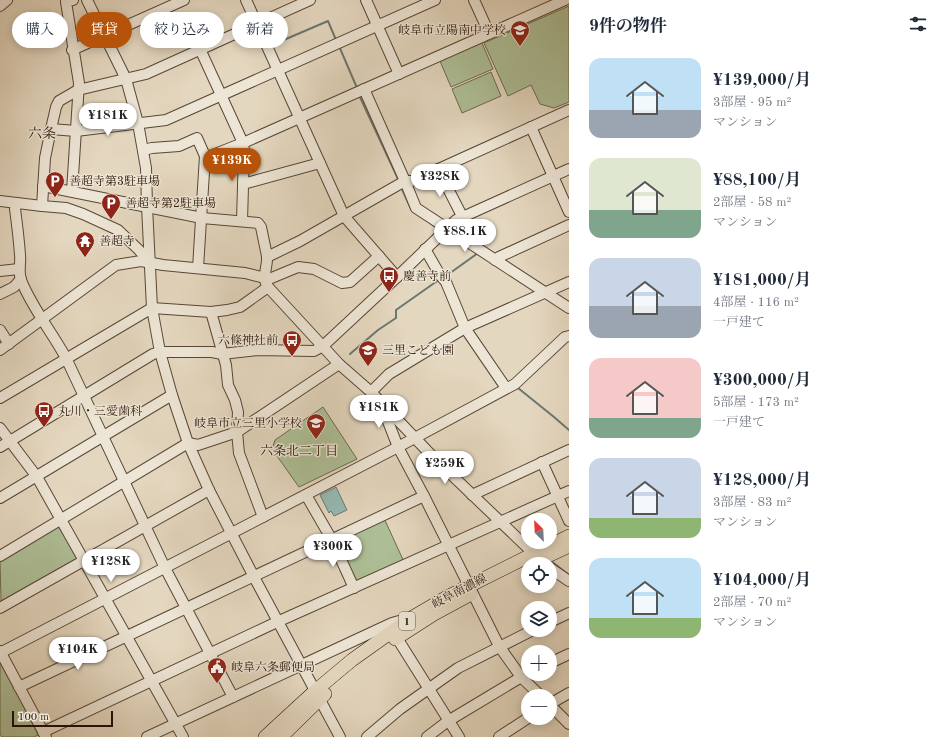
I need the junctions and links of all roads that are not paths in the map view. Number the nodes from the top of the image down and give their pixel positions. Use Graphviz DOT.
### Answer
graph roads {
  1 [pos="7,0"];
  2 [pos="73,0"];
  3 [pos="87,0"];
  4 [pos="246,0"];
  5 [pos="310,0"];
  6 [pos="366,0"];
  7 [pos="435,0"];
  8 [pos="474,0"];
  9 [pos="565,0"];
  10 [pos="180,1"];
  11 [pos="0,6"];
  12 [pos="93,12"];
  13 [pos="252,12"];
  14 [pos="284,12"];
  15 [pos="132,23"];
  16 [pos="377,26"];
  17 [pos="489,33"];
  18 [pos="232,35"];
  19 [pos="77,48"];
  20 [pos="110,48"];
  21 [pos="268,48"];
  22 [pos="200,49"];
  23 [pos="72,50"];
  24 [pos="278,70"];
  25 [pos="399,74"];
  26 [pos="126,79"];
  27 [pos="364,89"];
  28 [pos="78,90"];
  29 [pos="221,96"];
  30 [pos="569,110"];
  31 [pos="299,118"];
  32 [pos="138,123"];
  33 [pos="531,127"];
  34 [pos="51,129"];
  35 [pos="76,131"];
  36 [pos="243,143"];
  37 [pos="143,150"];
  38 [pos="206,156"];
  39 [pos="320,163"];
  40 [pos="438,169"];
  41 [pos="569,169"];
  42 [pos="553,176"];
  43 [pos="405,181"];
  44 [pos="243,184"];
  45 [pos="43,186"];
  46 [pos="72,191"];
  47 [pos="0,201"];
  48 [pos="16,202"];
  49 [pos="42,206"];
  50 [pos="147,206"];
  51 [pos="569,212"];
  52 [pos="344,216"];
  53 [pos="462,216"];
  54 [pos="202,218"];
  55 [pos="242,221"];
  56 [pos="569,225"];
  57 [pos="448,228"];
  58 [pos="425,249"];
  59 [pos="379,256"];
  60 [pos="267,257"];
  61 [pos="495,260"];
  62 [pos="150,263"];
  63 [pos="198,268"];
  64 [pos="19,269"];
  65 [pos="0,271"];
  66 [pos="397,277"];
  67 [pos="21,279"];
  68 [pos="569,282"];
  69 [pos="266,283"];
  70 [pos="546,292"];
  71 [pos="0,294"];
  72 [pos="152,308"];
  73 [pos="569,308"];
  74 [pos="211,312"];
  75 [pos="42,320"];
  76 [pos="466,328"];
  77 [pos="0,330"];
  78 [pos="569,336"];
  79 [pos="8,344"];
  80 [pos="322,346"];
  81 [pos="0,350"];
  82 [pos="160,352"];
  83 [pos="222,354"];
  84 [pos="66,358"];
  85 [pos="339,364"];
  86 [pos="506,388"];
  87 [pos="371,392"];
  88 [pos="172,395"];
  89 [pos="84,396"];
  90 [pos="0,398"];
  91 [pos="384,406"];
  92 [pos="0,428"];
  93 [pos="237,432"];
  94 [pos="104,437"];
  95 [pos="414,438"];
  96 [pos="10,441"];
  97 [pos="188,443"];
  98 [pos="0,447"];
  99 [pos="398,447"];
  100 [pos="569,450"];
  101 [pos="542,462"];
  102 [pos="37,477"];
  103 [pos="125,480"];
  104 [pos="209,490"];
  105 [pos="569,491"];
  106 [pos="306,495"];
  107 [pos="472,495"];
  108 [pos="424,496"];
  109 [pos="557,496"];
  110 [pos="0,498"];
  111 [pos="263,517"];
  112 [pos="60,519"];
  113 [pos="569,521"];
  114 [pos="501,522"];
  115 [pos="146,526"];
  116 [pos="231,534"];
  117 [pos="569,536"];
  118 [pos="332,540"];
  119 [pos="448,545"];
  120 [pos="569,546"];
  121 [pos="0,556"];
  122 [pos="532,557"];
  123 [pos="540,557"];
  124 [pos="544,557"];
  125 [pos="84,560"];
  126 [pos="521,567"];
  127 [pos="165,568"];
  128 [pos="557,573"];
  129 [pos="254,577"];
  130 [pos="569,581"];
  131 [pos="354,588"];
  132 [pos="470,589"];
  133 [pos="106,598"];
  134 [pos="0,608"];
  135 [pos="187,609"];
  136 [pos="569,613"];
  137 [pos="411,618"];
  138 [pos="557,619"];
  139 [pos="277,622"];
  140 [pos="127,636"];
  141 [pos="521,636"];
  142 [pos="397,638"];
  143 [pos="499,646"];
  144 [pos="0,652"];
  145 [pos="210,654"];
  146 [pos="569,654"];
  147 [pos="557,660"];
  148 [pos="300,665"];
  149 [pos="521,672"];
  150 [pos="521,677"];
  151 [pos="152,681"];
  152 [pos="529,681"];
  153 [pos="19,687"];
  154 [pos="428,688"];
  155 [pos="535,689"];
  156 [pos="569,693"];
  157 [pos="317,695"];
  158 [pos="233,697"];
  159 [pos="557,701"];
  160 [pos="557,712"];
  161 [pos="448,721"];
  162 [pos="521,723"];
  163 [pos="176,724"];
  164 [pos="569,724"];
  165 [pos="44,734"];
  166 [pos="147,737"];
  167 [pos="183,737"];
  168 [pos="265,737"];
  169 [pos="281,737"];
  170 [pos="340,737"];
  171 [pos="367,737"];
  172 [pos="427,737"];
  173 [pos="459,737"];
  174 [pos="499,737"];
  1 -- 11 [label="street"];
  2 -- 23 [label="street"];
  3 -- 12 [label="street"];
  4 -- 13 [label="street"];
  5 -- 14 [label="street"];
  6 -- 16 [label="street"];
  7 -- 16 [label="street"];
  8 -- 17 [label="street"];
  9 -- 17 [label="street"];
  10 -- 15 [label="street"];
  16 -- 24 [label="street"];
  16 -- 25 [label="street"];
  17 -- 25 [label="street"];
  18 -- 22 [label="street"];
  19 -- 23 [label="street"];
  20 -- 26 [label="street"];
  21 -- 24 [label="street"];
  22 -- 26 [label="street"];
  22 -- 29 [label="street"];
  23 -- 28 [label="street"];
  24 -- 29 [label="street"];
  24 -- 31 [label="street"];
  25 -- 27 [label="street"];
  26 -- 28 [label="street"];
  26 -- 32 [label="street"];
  27 -- 31 [label="street"];
  27 -- 43 [label="street"];
  28 -- 34 [label="street"];
  28 -- 35 [label="street"];
  29 -- 32 [label="street"];
  29 -- 36 [label="street"];
  30 -- 33 [label="street"];
  31 -- 36 [label="street"];
  31 -- 39 [label="street"];
  32 -- 35 [label="street"];
  32 -- 37 [label="street"];
  33 -- 40 [label="street"];
  33 -- 42 [label="street"];
  34 -- 35 [label="street"];
  34 -- 45 [label="street"];
  35 -- 46 [label="street"];
  36 -- 38 [label="street"];
  36 -- 44 [label="street"];
  37 -- 38 [label="street"];
  37 -- 50 [label="street"];
  38 -- 54 [label="street"];
  39 -- 44 [label="street"];
  39 -- 52 [label="street"];
  40 -- 43 [label="street"];
  40 -- 53 [label="street"];
  41 -- 42 [label="street"];
  42 -- 51 [label="street"];
  42 -- 53 [label="street"];
  43 -- 52 [label="street"];
  43 -- 57 [label="street"];
  44 -- 55 [label="street"];
  45 -- 46 [label="street"];
  45 -- 49 [label="street"];
  46 -- 50 [label="street"];
  47 -- 48 [label="street"];
  48 -- 49 [label="street"];
  48 -- 64 [label="street"];
  49 -- 62 [label="street"];
  50 -- 54 [label="street"];
  50 -- 62 [label="street"];
  52 -- 59 [label="street"];
  52 -- 60 [label="street"];
  53 -- 57 [label="street"];
  54 -- 55 [label="street"];
  54 -- 63 [label="street"];
  55 -- 60 [label="street"];
  56 -- 61 [label="street"];
  57 -- 58 [label="street"];
  57 -- 61 [label="street"];
  58 -- 66 [label="street"];
  58 -- 76 [label="street"];
  59 -- 66 [label="street"];
  59 -- 69 [label="street"];
  60 -- 69 [label="street"];
  61 -- 70 [label="street"];
  62 -- 63 [label="street"];
  62 -- 72 [label="street"];
  62 -- 75 [label="street"];
  63 -- 69 [label="street"];
  64 -- 65 [label="street"];
  64 -- 67 [label="street"];
  66 -- 80 [label="street"];
  67 -- 71 [label="street"];
  67 -- 75 [label="street"];
  68 -- 70 [label="street"];
  69 -- 74 [label="street"];
  69 -- 80 [label="street"];
  70 -- 73 [label="street"];
  70 -- 76 [label="street"];
  72 -- 74 [label="street"];
  72 -- 82 [label="street"];
  72 -- 84 [label="street"];
  74 -- 83 [label="street"];
  75 -- 79 [label="street"];
  75 -- 84 [label="street"];
  76 -- 86 [label="street"];
  76 -- 87 [label="street"];
  77 -- 79 [label="street"];
  78 -- 86 [label="street"];
  79 -- 81 [label="street"];
  80 -- 83 [label="street"];
  80 -- 85 [label="street"];
  82 -- 83 [label="street"];
  82 -- 88 [label="street"];
  82 -- 89 [label="street"];
  83 -- 93 [label="street"];
  84 -- 89 [label="street"];
  84 -- 90 [label="street"];
  85 -- 87 [label="street"];
  85 -- 93 [label="street"];
  86 -- 95 [label="street"];
  87 -- 91 [label="street"];
  88 -- 94 [label="street"];
  88 -- 97 [label="street"];
  89 -- 94 [label="street"];
  89 -- 96 [label="street"];
  91 -- 95 [label="street"];
  91 -- 99 [label="street"];
  92 -- 96 [label="street"];
  93 -- 97 [label="street"];
  93 -- 111 [label="street"];
  94 -- 102 [label="street"];
  94 -- 103 [label="street"];
  95 -- 99 [label="street"];
  95 -- 107 [label="street"];
  96 -- 98 [label="street"];
  96 -- 102 [label="street"];
  97 -- 103 [label="street"];
  97 -- 104 [label="street"];
  99 -- 106 [label="street"];
  99 -- 108 [label="street"];
  100 -- 101 [label="street"];
  101 -- 107 [label="street"];
  101 -- 109 [label="street"];
  102 -- 110 [label="street"];
  102 -- 112 [label="street"];
  103 -- 112 [label="street"];
  103 -- 115 [label="street"];
  104 -- 115 [label="street"];
  104 -- 116 [label="street"];
  105 -- 109 [label="street"];
  106 -- 111 [label="street"];
  106 -- 118 [label="street"];
  107 -- 114 [label="street"];
  108 -- 118 [label="street"];
  108 -- 119 [label="street"];
  109 -- 113 [label="street"];
  109 -- 114 [label="street"];
  111 -- 116 [label="street"];
  112 -- 121 [label="street"];
  112 -- 125 [label="street"];
  114 -- 119 [label="street"];
  114 -- 122 [label="street"];
  115 -- 125 [label="street"];
  115 -- 127 [label="street"];
  116 -- 127 [label="street"];
  116 -- 129 [label="street"];
  117 -- 123 [label="main road, 岐阜南濃線 / 1"];
  118 -- 129 [label="street"];
  118 -- 131 [label="street"];
  119 -- 131 [label="street"];
  119 -- 132 [label="street"];
  120 -- 124 [label="main road, 岐阜南濃線 / 1"];
  125 -- 133 [label="street"];
  125 -- 134 [label="street"];
  126 -- 132 [label="main road, 岐阜南濃線 / 1"];
  127 -- 133 [label="street"];
  127 -- 135 [label="street"];
  128 -- 130 [label="street"];
  129 -- 135 [label="street"];
  129 -- 139 [label="street"];
  131 -- 139 [label="street"];
  132 -- 137 [label="main road, 岐阜南濃線 / 1"];
  132 -- 142 [label="main road, 岐阜南濃線 / 1"];
  132 -- 143 [label="street"];
  133 -- 140 [label="street"];
  133 -- 144 [label="street"];
  135 -- 140 [label="street"];
  135 -- 145 [label="street"];
  136 -- 138 [label="street"];
  137 -- 148 [label="street"];
  137 -- 157 [label="main road, 岐阜南濃線 / 1"];
  139 -- 145 [label="street"];
  139 -- 148 [label="street"];
  140 -- 151 [label="street"];
  140 -- 153 [label="street"];
  141 -- 143 [label="street"];
  142 -- 154 [label="street"];
  142 -- 157 [label="main road, 岐阜南濃線 / 1"];
  143 -- 149 [label="street"];
  143 -- 154 [label="street"];
  144 -- 153 [label="street"];
  145 -- 151 [label="street"];
  145 -- 158 [label="street"];
  146 -- 147 [label="street"];
  148 -- 157 [label="street"];
  148 -- 158 [label="street"];
  150 -- 161 [label="street"];
  151 -- 163 [label="street"];
  151 -- 165 [label="street"];
  152 -- 155 [label="street"];
  153 -- 165 [label="street"];
  154 -- 161 [label="street"];
  154 -- 171 [label="street"];
  156 -- 159 [label="street"];
  157 -- 168 [label="main road, 岐阜南濃線 / 1"];
  157 -- 169 [label="main road, 岐阜南濃線 / 1"];
  157 -- 170 [label="street"];
  158 -- 163 [label="street"];
  160 -- 164 [label="street"];
  161 -- 172 [label="street"];
  161 -- 173 [label="street"];
  162 -- 174 [label="street"];
  163 -- 166 [label="street"];
  163 -- 167 [label="street"];
}
